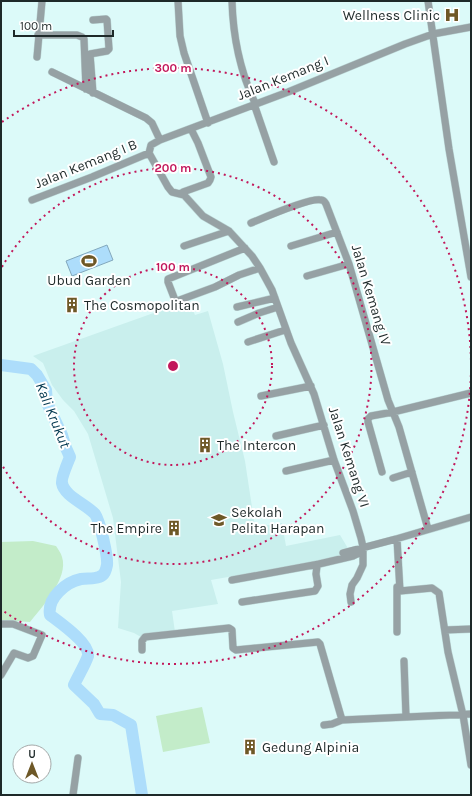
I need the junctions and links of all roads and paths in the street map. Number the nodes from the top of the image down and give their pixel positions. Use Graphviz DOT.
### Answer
graph roads {
  1 [pos="42,1"];
  2 [pos="178,1"];
  3 [pos="232,1"];
  4 [pos="428,1"];
  5 [pos="93,20"];
  6 [pos="471,27"];
  7 [pos="433,34"];
  8 [pos="38,35"];
  9 [pos="37,57"];
  10 [pos="52,72"];
  11 [pos="90,91"];
  12 [pos="254,104"];
  13 [pos="208,123"];
  14 [pos="191,129"];
  15 [pos="160,140"];
  16 [pos="150,153"];
  17 [pos="274,162"];
  18 [pos="183,192"];
  19 [pos="32,200"];
  20 [pos="251,223"];
  21 [pos="228,230"];
  22 [pos="336,232"];
  23 [pos="184,246"];
  24 [pos="291,246"];
  25 [pos="244,248"];
  26 [pos="349,264"];
  27 [pos="470,265"];
  28 [pos="260,268"];
  29 [pos="307,276"];
  30 [pos="471,277"];
  31 [pos="275,298"];
  32 [pos="236,307"];
  33 [pos="278,307"];
  34 [pos="238,322"];
  35 [pos="286,330"];
  36 [pos="248,342"];
  37 [pos="311,386"];
  38 [pos="471,393"];
  39 [pos="261,396"];
  40 [pos="393,412"];
  41 [pos="324,425"];
  42 [pos="276,436"];
  43 [pos="334,460"];
  44 [pos="286,471"];
  45 [pos="382,472"];
  46 [pos="412,472"];
  47 [pos="393,478"];
  48 [pos="471,517"];
  49 [pos="428,529"];
  50 [pos="397,539"];
  51 [pos="363,549"];
  52 [pos="342,553"];
  53 [pos="319,564"];
  54 [pos="232,580"];
  55 [pos="242,602"];
  56 [pos="351,602"];
  57 [pos="1,624"];
  58 [pos="471,629"];
  59 [pos="445,630"];
  60 [pos="397,632"];
  61 [pos="142,650"];
  62 [pos="404,661"];
  63 [pos="1,674"];
  64 [pos="462,714"];
  65 [pos="471,714"];
  66 [pos="406,717"];
  67 [pos="342,720"];
  68 [pos="324,725"];
  69 [pos="78,758"];
  70 [pos="471,765"];
  71 [pos="73,795"];
  1 -- 8 [label="street"];
  2 -- 13 [label="street"];
  3 -- 12 [label="street"];
  4 -- 7 [label="street"];
  5 -- 11 [label="street"];
  6 -- 7 [label="street, Jalan Kemang I"];
  7 -- 12 [label="street, Jalan Kemang I"];
  7 -- 27 [label="street"];
  8 -- 9 [label="street"];
  8 -- 11 [label="street"];
  10 -- 11 [label="street"];
  11 -- 15 [label="street"];
  12 -- 13 [label="street, Jalan Kemang I"];
  12 -- 17 [label="street"];
  13 -- 14 [label="street, Jalan Kemang I"];
  14 -- 15 [label="street, Jalan Kemang I"];
  14 -- 18 [label="street"];
  15 -- 16 [label="street"];
  16 -- 19 [label="street, Jalan Kemang I B"];
  16 -- 21 [label="street, Jalan Kemang VI"];
  20 -- 22 [label="street"];
  21 -- 23 [label="street"];
  21 -- 25 [label="street, Jalan Kemang VI"];
  22 -- 24 [label="street, Jalan Kemang IV"];
  22 -- 26 [label="street, Jalan Kemang IV"];
  25 -- 28 [label="street, Jalan Kemang VI"];
  25 -- 28 [label="street"];
  26 -- 29 [label="street"];
  26 -- 40 [label="street, Jalan Kemang IV"];
  27 -- 30 [label="street"];
  28 -- 31 [label="street, Jalan Kemang VI"];
  31 -- 32 [label="street"];
  31 -- 33 [label="street, Jalan Kemang VI"];
  33 -- 34 [label="street"];
  33 -- 35 [label="street, Jalan Kemang VI"];
  35 -- 36 [label="street"];
  35 -- 37 [label="street, Jalan Kemang VI"];
  37 -- 39 [label="street"];
  37 -- 41 [label="street, Jalan Kemang VI"];
  38 -- 40 [label="street"];
  40 -- 45 [label="street"];
  40 -- 46 [label="street, Jalan Kemang IV"];
  41 -- 42 [label="street"];
  41 -- 43 [label="street, Jalan Kemang VI"];
  43 -- 44 [label="street"];
  43 -- 51 [label="street, Jalan Kemang VI"];
  46 -- 47 [label="street"];
  46 -- 49 [label="street, Jalan Kemang IV"];
  48 -- 49 [label="street"];
  49 -- 50 [label="street"];
  50 -- 51 [label="street"];
  50 -- 59 [label="street"];
  50 -- 60 [label="street"];
  51 -- 52 [label="street"];
  51 -- 53 [label="street"];
  51 -- 56 [label="street"];
  53 -- 54 [label="street"];
  53 -- 55 [label="street"];
  57 -- 63 [label="street"];
  58 -- 59 [label="street"];
  59 -- 64 [label="street"];
  61 -- 67 [label="street"];
  62 -- 66 [label="street"];
  64 -- 65 [label="street"];
  64 -- 66 [label="street"];
  64 -- 70 [label="street"];
  66 -- 67 [label="street"];
  67 -- 68 [label="street"];
  69 -- 71 [label="street"];
}
